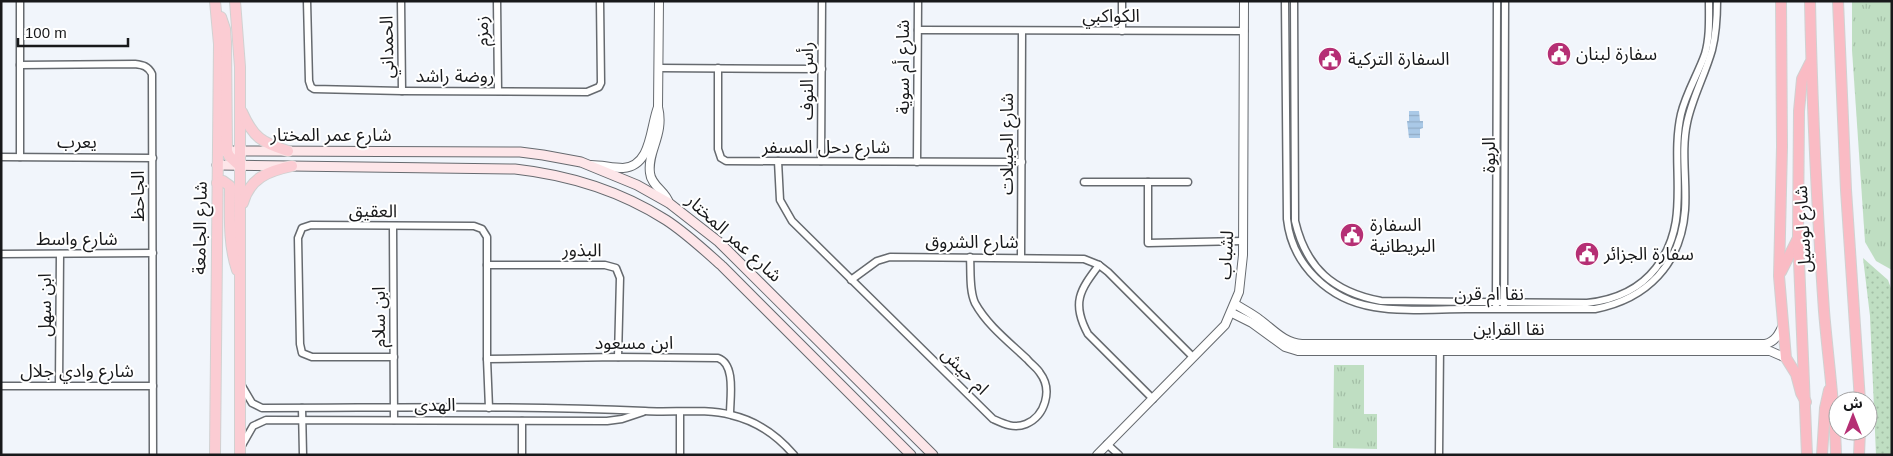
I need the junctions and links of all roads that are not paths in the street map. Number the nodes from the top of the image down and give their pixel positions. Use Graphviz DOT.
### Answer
graph roads {
  1 [pos="20,1"];
  2 [pos="236,1"];
  3 [pos="308,1"];
  4 [pos="402,1"];
  5 [pos="497,1"];
  6 [pos="600,1"];
  7 [pos="659,1"];
  8 [pos="822,1"];
  9 [pos="918,1"];
  10 [pos="1122,1"];
  11 [pos="1244,1"];
  12 [pos="1285,1"];
  13 [pos="1294,1"];
  14 [pos="1497,1"];
  15 [pos="1505,1"];
  16 [pos="1709,1"];
  17 [pos="1717,1"];
  18 [pos="1781,1"];
  19 [pos="1810,1"];
  20 [pos="1838,1"];
  21 [pos="216,6"];
  22 [pos="918,30"];
  23 [pos="1022,31"];
  24 [pos="1122,31"];
  25 [pos="1244,31"];
  26 [pos="1811,60"];
  27 [pos="20,65"];
  28 [pos="659,68"];
  29 [pos="718,68"];
  30 [pos="822,69"];
  31 [pos="498,91"];
  32 [pos="402,92"];
  33 [pos="240,107"];
  34 [pos="658,107"];
  35 [pos="222,151"];
  36 [pos="240,151"];
  37 [pos="288,152"];
  38 [pos="1,157"];
  39 [pos="20,157"];
  40 [pos="153,158"];
  41 [pos="778,161"];
  42 [pos="821,161"];
  43 [pos="917,162"];
  44 [pos="1022,162"];
  45 [pos="217,165"];
  46 [pos="590,165"];
  47 [pos="240,166"];
  48 [pos="292,166"];
  49 [pos="1084,182"];
  50 [pos="1148,182"];
  51 [pos="1188,182"];
  52 [pos="217,183"];
  53 [pos="669,203"];
  54 [pos="240,214"];
  55 [pos="393,226"];
  56 [pos="1798,237"];
  57 [pos="1243,241"];
  58 [pos="153,253"];
  59 [pos="1,254"];
  60 [pos="60,254"];
  61 [pos="970,257"];
  62 [pos="1021,258"];
  63 [pos="487,265"];
  64 [pos="1099,265"];
  65 [pos="1779,276"];
  66 [pos="240,278"];
  67 [pos="852,280"];
  68 [pos="1235,304"];
  69 [pos="1500,306"];
  70 [pos="1232,313"];
  71 [pos="1783,323"];
  72 [pos="1440,347"];
  73 [pos="1193,356"];
  74 [pos="394,357"];
  75 [pos="618,357"];
  76 [pos="1786,358"];
  77 [pos="487,359"];
  78 [pos="241,383"];
  79 [pos="1,386"];
  80 [pos="59,386"];
  81 [pos="153,386"];
  82 [pos="1830,387"];
  83 [pos="1859,391"];
  84 [pos="1153,399"];
  85 [pos="1806,402"];
  86 [pos="302,408"];
  87 [pos="394,408"];
  88 [pos="489,408"];
  89 [pos="582,409"];
  90 [pos="644,411"];
  91 [pos="680,412"];
  92 [pos="730,414"];
  93 [pos="302,420"];
  94 [pos="394,420"];
  95 [pos="522,421"];
  96 [pos="582,421"];
  97 [pos="899,443"];
  98 [pos="1107,444"];
  99 [pos="924,450"];
  100 [pos="240,452"];
  101 [pos="791,454"];
  102 [pos="153,455"];
  103 [pos="215,455"];
  104 [pos="303,455"];
  105 [pos="522,455"];
  106 [pos="680,455"];
  107 [pos="906,455"];
  108 [pos="911,455"];
  109 [pos="933,455"];
  110 [pos="1097,455"];
  111 [pos="1119,455"];
  112 [pos="1439,455"];
  113 [pos="1807,455"];
  114 [pos="1822,455"];
  115 [pos="1836,455"];
  1 -- 27 [label="street"];
  2 -- 33 [label="main road"];
  3 -- 32 [label="street, روضة راشد"];
  4 -- 32 [label="street, الحمداني"];
  5 -- 31 [label="street, زمزم"];
  6 -- 31 [label="street, روضة راشد"];
  7 -- 28 [label="street"];
  8 -- 30 [label="street, رأس النوف"];
  9 -- 22 [label="street, شارع أم سوية"];
  10 -- 24 [label="street"];
  11 -- 25 [label="street, لشباب"];
  12 -- 69 [label="street, نقا ام قرن"];
  13 -- 69 [label="street, نقا ام قرن"];
  14 -- 69 [label="street, الربوة"];
  15 -- 69 [label="street, الربوة"];
  16 -- 69 [label="street, نقا ام قرن"];
  17 -- 69 [label="street, نقا ام قرن"];
  18 -- 65 [label="highway"];
  19 -- 26 [label="highway, شارع لوسيل"];
  20 -- 83 [label="highway"];
  21 -- 35 [label="main road, شارع الجامعة"];
  22 -- 23 [label="street, الكواكبي"];
  22 -- 43 [label="street, شارع أم سوية"];
  23 -- 24 [label="street, الكواكبي"];
  23 -- 44 [label="street, شارع الجبيلات"];
  24 -- 25 [label="street, الكواكبي"];
  25 -- 57 [label="street, لشباب"];
  26 -- 56 [label="highway"];
  26 -- 82 [label="highway, شارع لوسيل"];
  27 -- 39 [label="street"];
  27 -- 40 [label="street, الجاحظ"];
  28 -- 29 [label="street"];
  28 -- 34 [label="street"];
  29 -- 30 [label="street"];
  29 -- 41 [label="street, شارع دحل المسفر"];
  30 -- 42 [label="street, رأس النوف"];
  31 -- 32 [label="street, روضة راشد"];
  33 -- 36 [label="main road"];
  33 -- 37 [label="main road"];
  34 -- 46 [label="street"];
  34 -- 53 [label="street"];
  35 -- 36 [label="main road, شارع عمر المختار"];
  35 -- 45 [label="main road, شارع الجامعة"];
  35 -- 47 [label="main road"];
  36 -- 37 [label="main road, شارع عمر المختار"];
  36 -- 47 [label="main road"];
  37 -- 46 [label="main road, شارع عمر المختار"];
  38 -- 39 [label="street, يعرب"];
  39 -- 40 [label="street, يعرب"];
  40 -- 58 [label="street, الجاحظ"];
  41 -- 42 [label="street, شارع دحل المسفر"];
  41 -- 67 [label="street, ام حيش"];
  42 -- 43 [label="street, شارع دحل المسفر"];
  43 -- 44 [label="street, شارع دحل المسفر"];
  44 -- 62 [label="street, شارع الجبيلات"];
  45 -- 47 [label="main road, شارع عمر المختار"];
  45 -- 52 [label="main road, شارع الجامعة"];
  46 -- 53 [label="main road, شارع عمر المختار"];
  47 -- 48 [label="main road, شارع عمر المختار"];
  47 -- 54 [label="main road"];
  48 -- 54 [label="main road"];
  48 -- 97 [label="main road, شارع عمر المختار"];
  49 -- 50 [label="street"];
  50 -- 51 [label="street"];
  50 -- 57 [label="street"];
  52 -- 66 [label="main road"];
  52 -- 103 [label="main road, شارع الجامعة"];
  53 -- 99 [label="main road, شارع عمر المختار"];
  54 -- 66 [label="main road"];
  55 -- 63 [label="street, العقيق"];
  55 -- 74 [label="street, ابن سلام"];
  55 -- 74 [label="street, العقيق"];
  56 -- 65 [label="highway"];
  56 -- 85 [label="highway"];
  57 -- 68 [label="street, لشباب"];
  58 -- 60 [label="street, شارع واسط"];
  58 -- 81 [label="street, الجاحظ"];
  59 -- 60 [label="street, شارع واسط"];
  60 -- 80 [label="street, ابن سهل"];
  61 -- 62 [label="street, شارع الشروق"];
  61 -- 67 [label="street, شارع الشروق"];
  61 -- 67 [label="street, ام حيش"];
  62 -- 64 [label="street, شارع الشروق"];
  63 -- 75 [label="street, البذور"];
  63 -- 77 [label="street, العقيق"];
  64 -- 73 [label="street, شارع الشروق"];
  64 -- 84 [label="street"];
  65 -- 71 [label="highway"];
  66 -- 78 [label="main road"];
  68 -- 70 [label="street, لشباب"];
  68 -- 72 [label="street, نقا القراين"];
  70 -- 72 [label="street, نقا القراين"];
  70 -- 73 [label="street, لشباب"];
  71 -- 72 [label="street, نقا القراين"];
  71 -- 76 [label="highway"];
  72 -- 76 [label="street, نقا القراين"];
  72 -- 112 [label="street"];
  73 -- 84 [label="street, لشباب"];
  74 -- 87 [label="street, ابن سلام"];
  75 -- 77 [label="street, ابن مسعود"];
  75 -- 92 [label="street, ابن مسعود"];
  76 -- 85 [label="highway"];
  77 -- 88 [label="street, العقيق"];
  78 -- 86 [label="street, الهدى"];
  78 -- 100 [label="main road"];
  79 -- 80 [label="street, شارع وادي جلال"];
  80 -- 81 [label="street, شارع وادي جلال"];
  81 -- 102 [label="street, الجاحظ"];
  82 -- 114 [label="highway"];
  82 -- 115 [label="highway, شارع لوسيل"];
  84 -- 98 [label="street, لشباب"];
  85 -- 113 [label="highway"];
  86 -- 87 [label="street, الهدى"];
  86 -- 93 [label="street"];
  87 -- 88 [label="street, الهدى"];
  87 -- 94 [label="street, ابن سلام"];
  88 -- 89 [label="street, الهدى"];
  89 -- 90 [label="street, الهدى"];
  89 -- 96 [label="street"];
  90 -- 91 [label="street, الهدى"];
  90 -- 96 [label="street, الهدى"];
  91 -- 92 [label="street, الهدى"];
  91 -- 106 [label="street"];
  92 -- 101 [label="street, الهدى"];
  93 -- 94 [label="street, الهدى"];
  93 -- 100 [label="street, الهدى"];
  93 -- 104 [label="street"];
  94 -- 95 [label="street, الهدى"];
  95 -- 96 [label="street, الهدى"];
  95 -- 105 [label="street"];
  97 -- 107 [label="main road"];
  97 -- 108 [label="main road, شارع عمر المختار"];
  98 -- 110 [label="street, لشباب"];
  98 -- 111 [label="street"];
  99 -- 109 [label="main road, شارع عمر المختار"];
}
